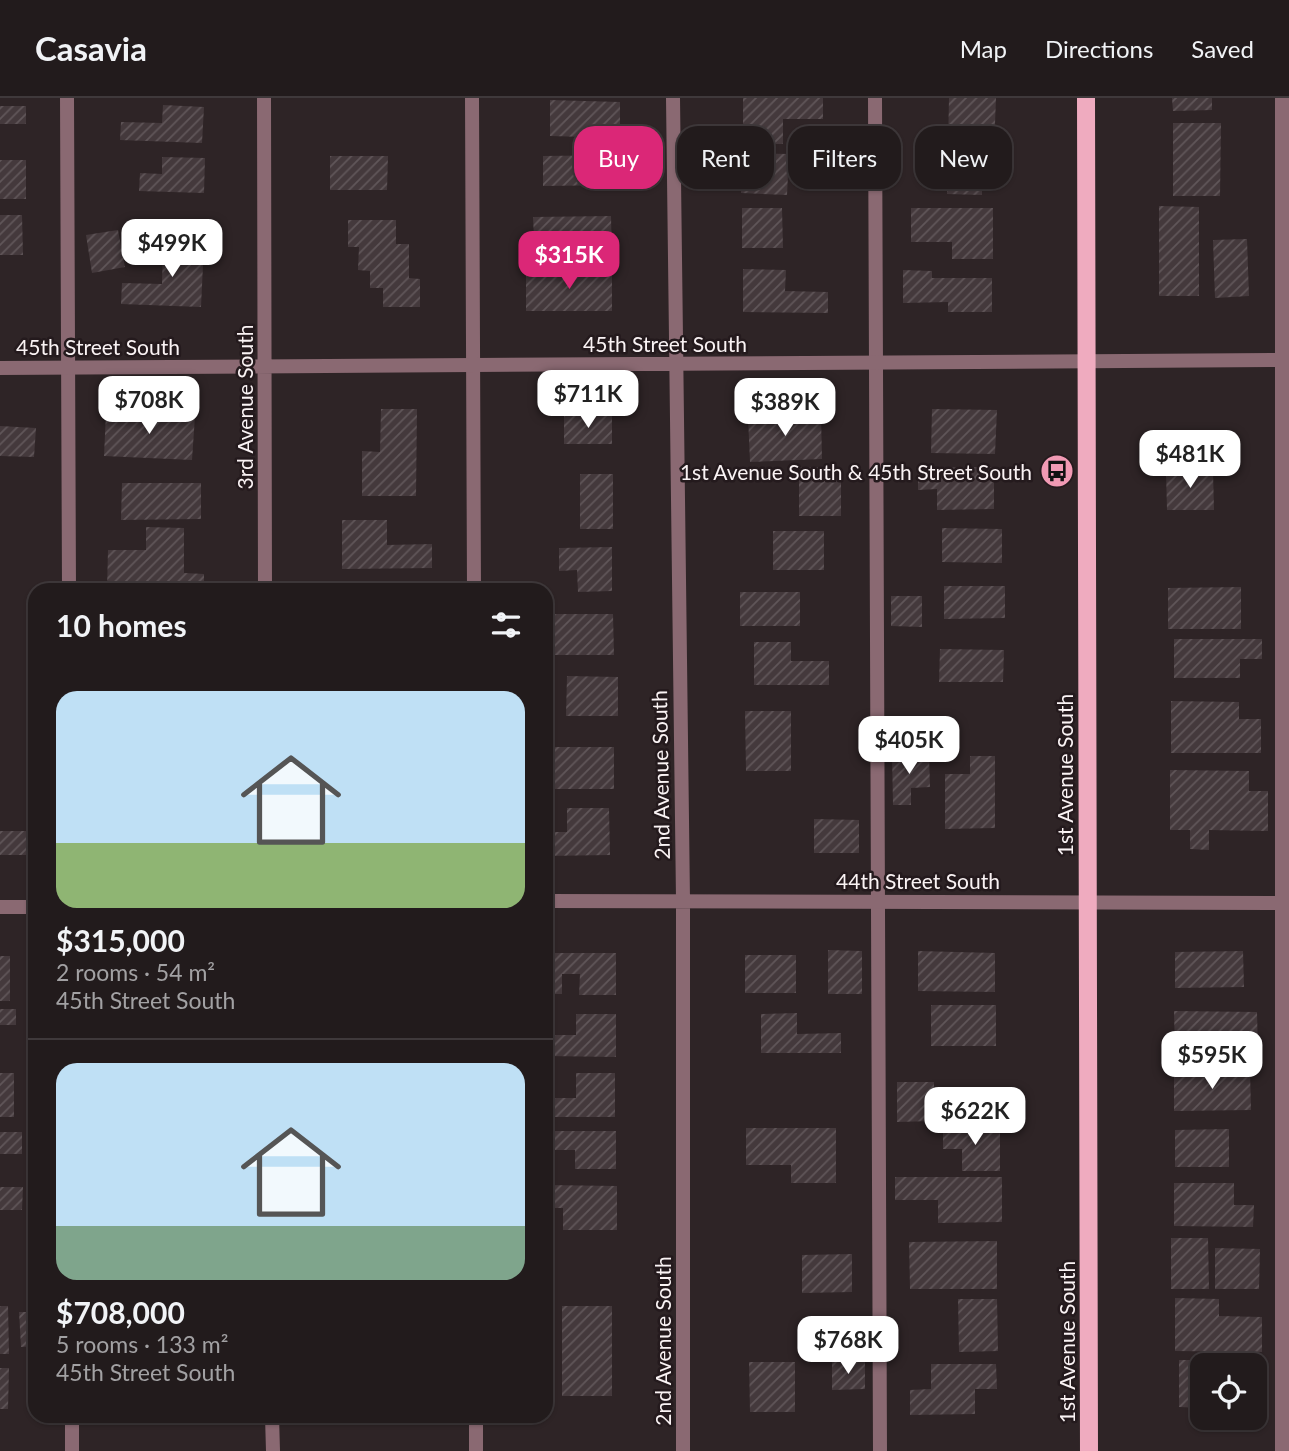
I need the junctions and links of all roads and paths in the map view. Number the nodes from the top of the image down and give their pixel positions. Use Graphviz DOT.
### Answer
graph roads {
  1 [pos="67,98"];
  2 [pos="264,98"];
  3 [pos="472,98"];
  4 [pos="673,98"];
  5 [pos="875,98"];
  6 [pos="1086,98"];
  7 [pos="1282,98"];
  8 [pos="1285,360"];
  9 [pos="1087,362"];
  10 [pos="876,363"];
  11 [pos="675,364"];
  12 [pos="473,365"];
  13 [pos="264,366"];
  14 [pos="0,368"];
  15 [pos="68,368"];
  16 [pos="69,583"];
  17 [pos="265,583"];
  18 [pos="474,583"];
  19 [pos="683,900"];
  20 [pos="553,901"];
  21 [pos="878,901"];
  22 [pos="1087,902"];
  23 [pos="1285,903"];
  24 [pos="0,907"];
  25 [pos="28,907"];
  26 [pos="1285,1036"];
  27 [pos="72,1423"];
  28 [pos="272,1423"];
  29 [pos="476,1423"];
  30 [pos="72,1451"];
  31 [pos="273,1451"];
  32 [pos="476,1451"];
  33 [pos="683,1451"];
  34 [pos="880,1451"];
  35 [pos="1089,1451"];
  36 [pos="1282,1451"];
  1 -- 15 [label="street"];
  2 -- 13 [label="street, 3rd Avenue South"];
  3 -- 12 [label="street"];
  4 -- 11 [label="street, 2nd Avenue South"];
  5 -- 10 [label="street"];
  6 -- 9 [label="main road, 1st Avenue South"];
  7 -- 8 [label="street"];
  8 -- 9 [label="street, 45th Street South"];
  8 -- 23 [label="street"];
  9 -- 10 [label="street, 45th Street South"];
  9 -- 22 [label="main road, 1st Avenue South"];
  10 -- 11 [label="street, 45th Street South"];
  10 -- 21 [label="street"];
  11 -- 12 [label="street, 45th Street South"];
  11 -- 19 [label="street, 2nd Avenue South"];
  12 -- 13 [label="street, 45th Street South"];
  12 -- 18 [label="street"];
  13 -- 15 [label="street, 45th Street South"];
  13 -- 17 [label="street, 3rd Avenue South"];
  14 -- 15 [label="street, 45th Street South"];
  15 -- 16 [label="street"];
  19 -- 20 [label="street, 44th Street South"];
  19 -- 21 [label="street, 44th Street South"];
  19 -- 33 [label="street, 2nd Avenue South"];
  21 -- 22 [label="street, 44th Street South"];
  21 -- 34 [label="street"];
  22 -- 23 [label="street, 44th Street South"];
  22 -- 35 [label="main road, 1st Avenue South"];
  23 -- 26 [label="street"];
  24 -- 25 [label="street"];
  26 -- 36 [label="street"];
  27 -- 30 [label="street"];
  28 -- 31 [label="street"];
  29 -- 32 [label="street"];
}
